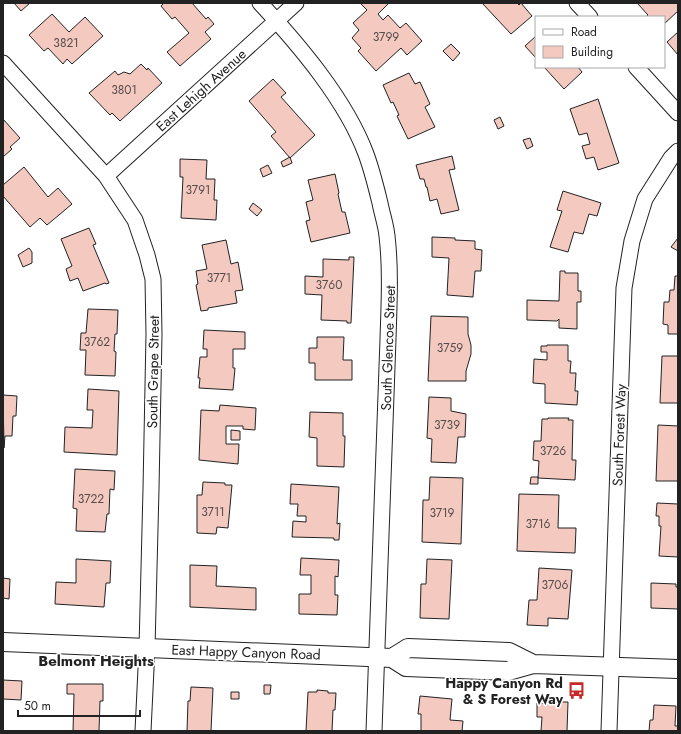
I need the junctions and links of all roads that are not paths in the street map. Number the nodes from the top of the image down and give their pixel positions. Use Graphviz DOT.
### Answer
graph roads {
  1 [pos="260,3"];
  2 [pos="296,3"];
  3 [pos="577,3"];
  4 [pos="589,16"];
  5 [pos="277,21"];
  6 [pos="3,63"];
  7 [pos="637,68"];
  8 [pos="678,113"];
  9 [pos="678,151"];
  10 [pos="106,176"];
  11 [pos="3,642"];
  12 [pos="147,648"];
  13 [pos="385,657"];
  14 [pos="611,667"];
  15 [pos="678,669"];
  16 [pos="143,731"];
  17 [pos="374,731"];
  18 [pos="609,731"];
  1 -- 5 [label="street, South Glencoe Street"];
  2 -- 5 [label="street, East Lehigh Avenue"];
  3 -- 4 [label="street"];
  5 -- 10 [label="street, East Lehigh Avenue"];
  5 -- 13 [label="street, South Glencoe Street"];
  6 -- 10 [label="street, South Grape Street"];
  7 -- 8 [label="street"];
  9 -- 14 [label="street, South Forest Way"];
  10 -- 12 [label="street, South Grape Street"];
  11 -- 12 [label="street, East Happy Canyon Road"];
  12 -- 13 [label="street, East Happy Canyon Road"];
  12 -- 16 [label="street, South Grape Street"];
  13 -- 14 [label="street"];
  13 -- 17 [label="street, South Glencoe Street"];
  14 -- 15 [label="street"];
  14 -- 18 [label="street, South Forest Way"];
}
